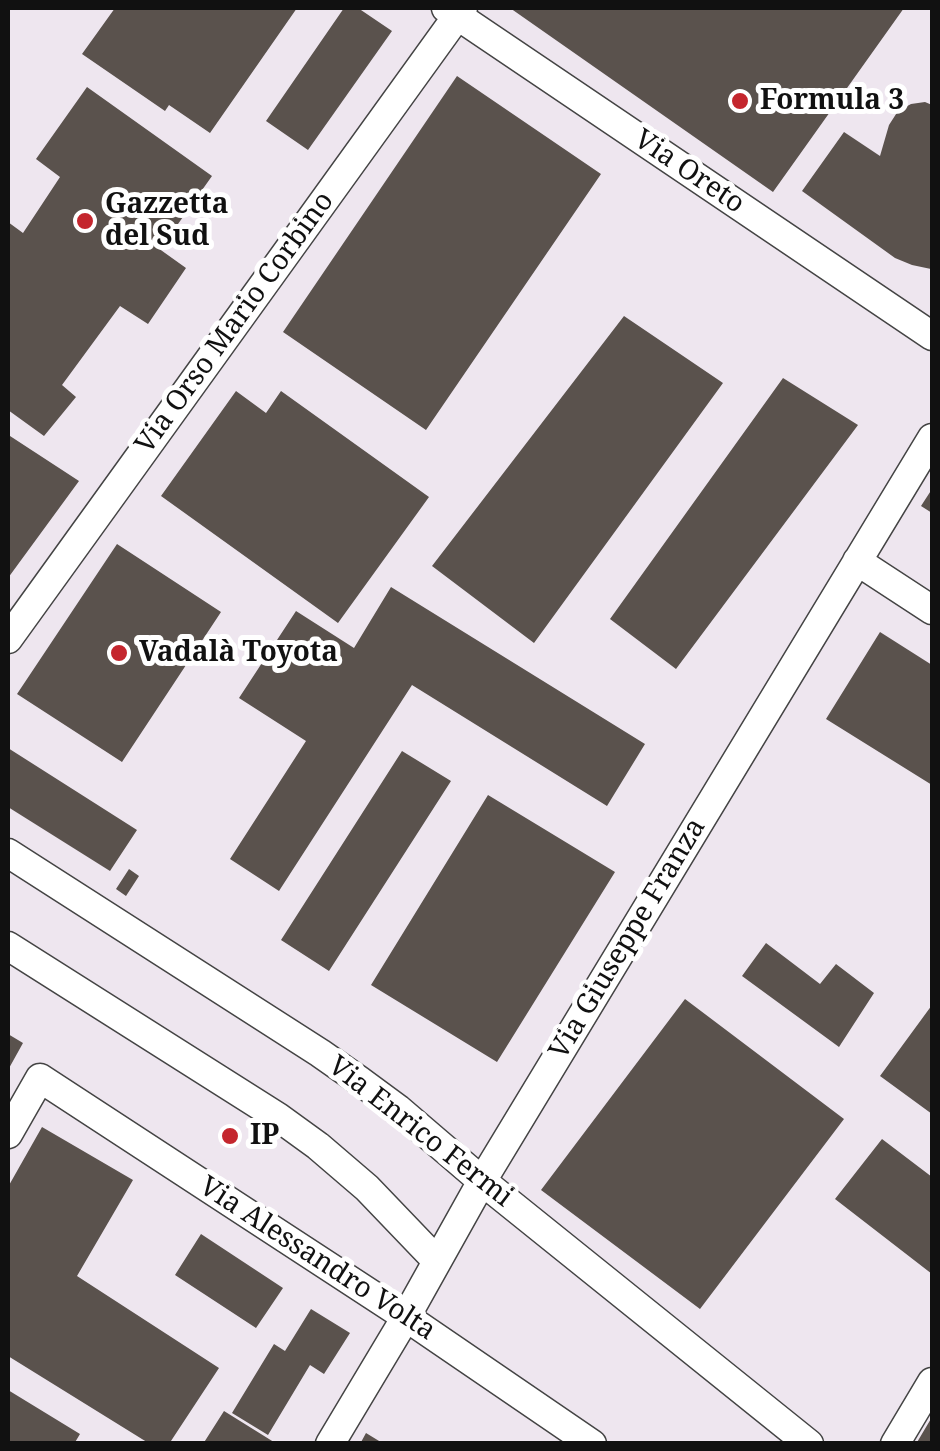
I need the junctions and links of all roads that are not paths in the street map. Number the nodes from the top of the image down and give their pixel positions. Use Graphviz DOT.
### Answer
graph roads {
  1 [pos="456,10"];
  2 [pos="932,336"];
  3 [pos="932,438"];
  4 [pos="857,561"];
  5 [pos="932,610"];
  6 [pos="8,639"];
  7 [pos="8,853"];
  8 [pos="8,946"];
  9 [pos="8,1134"];
  10 [pos="482,1180"];
  11 [pos="437,1261"];
  12 [pos="406,1316"];
  13 [pos="932,1382"];
  14 [pos="330,1444"];
  15 [pos="592,1444"];
  16 [pos="809,1444"];
  17 [pos="895,1444"];
  1 -- 2 [label="street, Via Oreto"];
  1 -- 6 [label="street, Via Orso Mario Corbino"];
  3 -- 4 [label="street, Via Giuseppe Franza"];
  4 -- 5 [label="street"];
  4 -- 10 [label="street, Via Giuseppe Franza"];
  7 -- 10 [label="street, Via Enrico Fermi"];
  8 -- 11 [label="street"];
  9 -- 12 [label="street, Via Alessandro Volta"];
  10 -- 11 [label="street, Via Giuseppe Franza"];
  10 -- 16 [label="street, Via Enrico Fermi"];
  11 -- 12 [label="street, Via Giuseppe Franza"];
  12 -- 14 [label="street, Via Giuseppe Franza"];
  12 -- 15 [label="street, Via Alessandro Volta"];
  13 -- 17 [label="street"];
}
